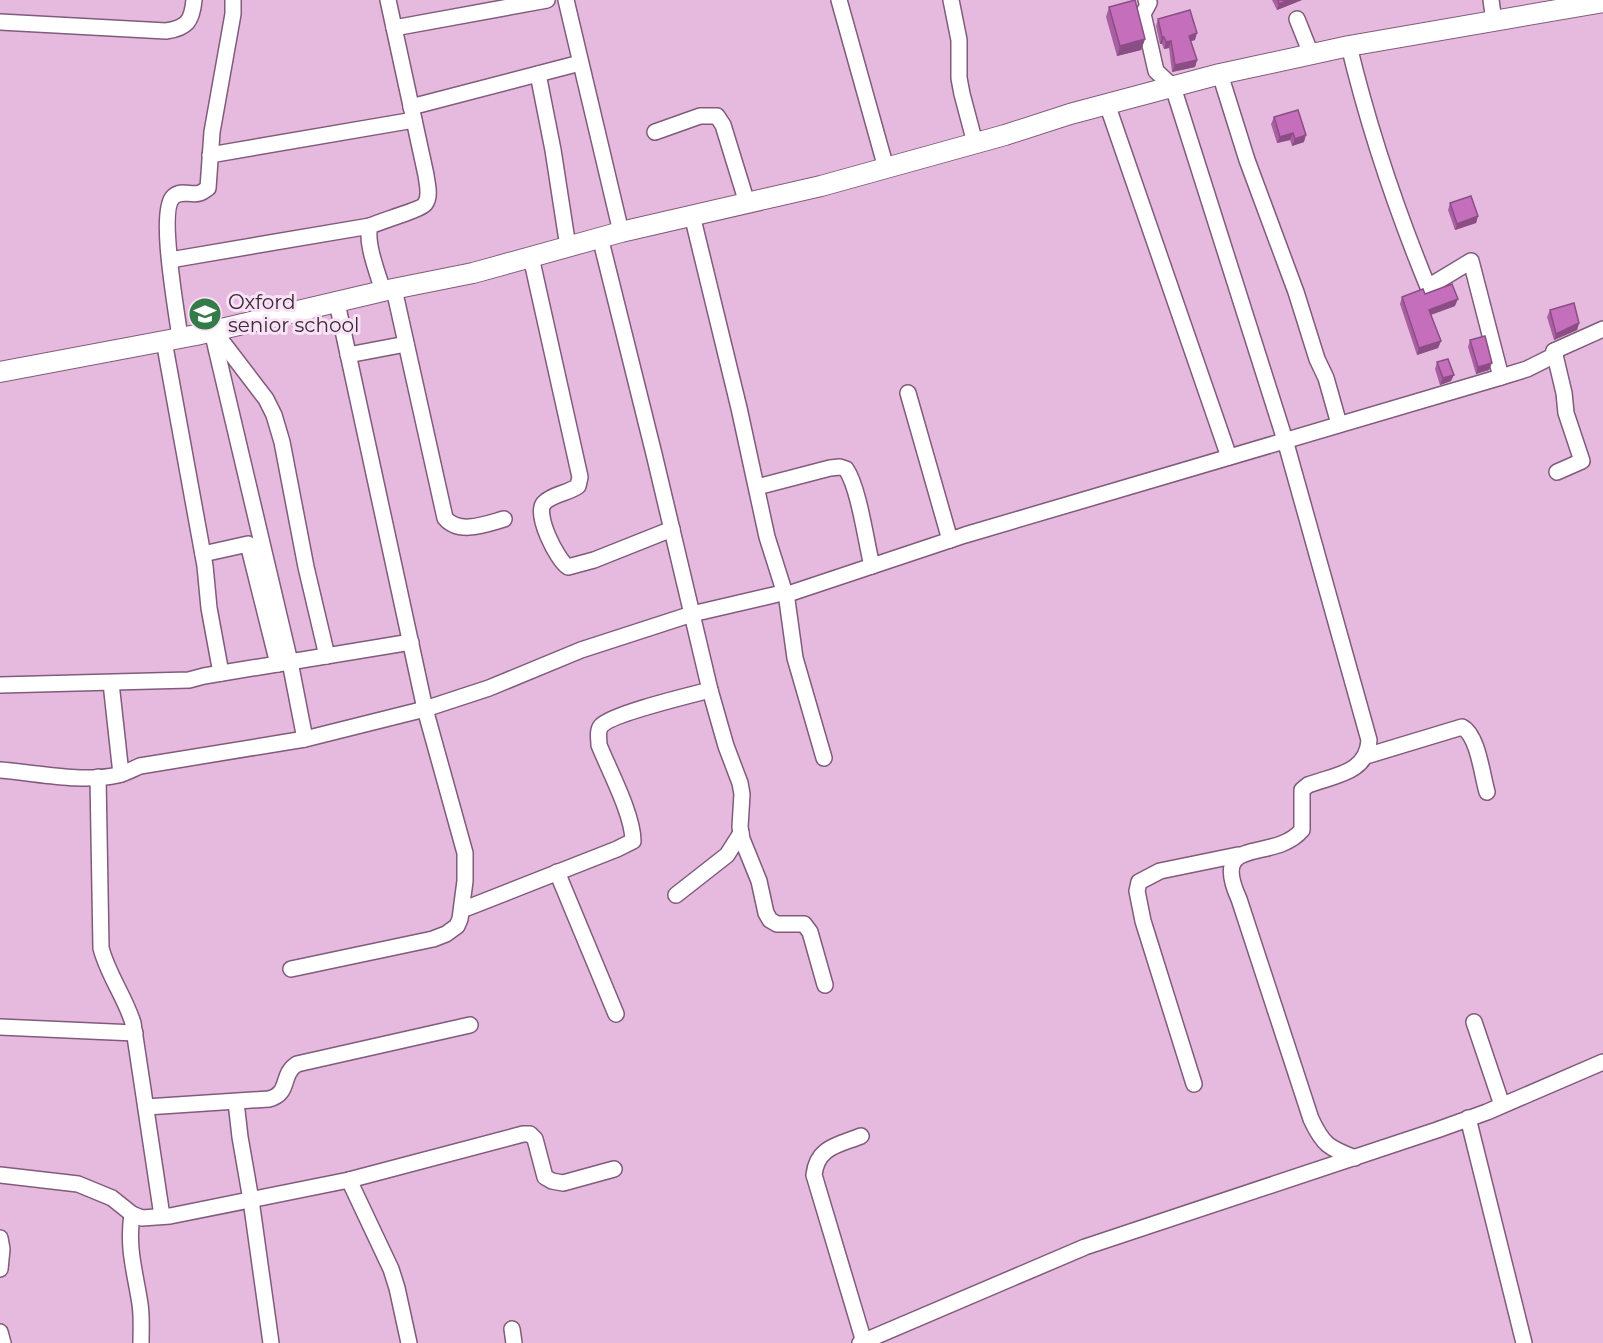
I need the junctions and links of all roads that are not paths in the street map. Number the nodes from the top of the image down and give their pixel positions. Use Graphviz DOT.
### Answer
graph roads {
  1 [pos="194,0"];
  2 [pos="233,0"];
  3 [pos="388,0"];
  4 [pos="547,0"];
  5 [pos="566,0"];
  6 [pos="839,0"];
  7 [pos="951,0"];
  8 [pos="1146,0"];
  9 [pos="1491,0"];
  10 [pos="1603,2"];
  11 [pos="1297,19"];
  12 [pos="1494,21"];
  13 [pos="0,22"];
  14 [pos="394,28"];
  15 [pos="1349,46"];
  16 [pos="1311,54"];
  17 [pos="580,63"];
  18 [pos="538,74"];
  19 [pos="1220,74"];
  20 [pos="1173,87"];
  21 [pos="1107,104"];
  22 [pos="413,114"];
  23 [pos="655,132"];
  24 [pos="975,143"];
  25 [pos="210,155"];
  26 [pos="886,168"];
  27 [pos="747,203"];
  28 [pos="692,215"];
  29 [pos="370,226"];
  30 [pos="621,232"];
  31 [pos="600,237"];
  32 [pos="567,247"];
  33 [pos="531,257"];
  34 [pos="170,260"];
  35 [pos="388,290"];
  36 [pos="337,303"];
  37 [pos="1603,329"];
  38 [pos="213,331"];
  39 [pos="172,340"];
  40 [pos="406,344"];
  41 [pos="1554,351"];
  42 [pos="348,355"];
  43 [pos="0,372"];
  44 [pos="1501,377"];
  45 [pos="908,393"];
  46 [pos="1339,424"];
  47 [pos="1285,440"];
  48 [pos="1229,457"];
  49 [pos="1557,472"];
  50 [pos="757,487"];
  51 [pos="504,519"];
  52 [pos="672,529"];
  53 [pos="950,540"];
  54 [pos="203,554"];
  55 [pos="872,566"];
  56 [pos="784,592"];
  57 [pos="692,614"];
  58 [pos="411,642"];
  59 [pos="327,656"];
  60 [pos="284,663"];
  61 [pos="221,673"];
  62 [pos="111,683"];
  63 [pos="0,685"];
  64 [pos="710,690"];
  65 [pos="425,709"];
  66 [pos="305,739"];
  67 [pos="1366,756"];
  68 [pos="824,758"];
  69 [pos="0,770"];
  70 [pos="121,774"];
  71 [pos="98,777"];
  72 [pos="1486,792"];
  73 [pos="741,833"];
  74 [pos="1238,855"];
  75 [pos="557,872"];
  76 [pos="676,895"];
  77 [pos="462,910"];
  78 [pos="291,969"];
  79 [pos="825,985"];
  80 [pos="616,1014"];
  81 [pos="1474,1022"];
  82 [pos="470,1024"];
  83 [pos="0,1026"];
  84 [pos="135,1033"];
  85 [pos="1603,1062"];
  86 [pos="1194,1084"];
  87 [pos="236,1102"];
  88 [pos="1502,1105"];
  89 [pos="146,1107"];
  90 [pos="1468,1118"];
  91 [pos="861,1136"];
  92 [pos="1355,1158"];
  93 [pos="614,1169"];
  94 [pos="0,1174"];
  95 [pos="349,1180"];
  96 [pos="251,1200"];
  97 [pos="132,1214"];
  98 [pos="162,1216"];
  99 [pos="0,1238"];
  100 [pos="0,1269"];
  101 [pos="0,1332"];
  102 [pos="862,1342"];
  103 [pos="3,1343"];
  104 [pos="141,1343"];
  105 [pos="271,1343"];
  106 [pos="410,1343"];
  107 [pos="1524,1343"];
  1 -- 13 [label="street"];
  2 -- 25 [label="street"];
  3 -- 14 [label="street"];
  4 -- 14 [label="street"];
  5 -- 17 [label="street"];
  6 -- 26 [label="street"];
  7 -- 24 [label="street"];
  8 -- 20 [label="street"];
  9 -- 12 [label="street"];
  10 -- 12 [label="street"];
  11 -- 16 [label="street"];
  12 -- 15 [label="street"];
  14 -- 22 [label="street"];
  15 -- 16 [label="street"];
  15 -- 44 [label="street"];
  16 -- 19 [label="street"];
  17 -- 18 [label="street"];
  17 -- 30 [label="street"];
  18 -- 22 [label="street"];
  18 -- 32 [label="street"];
  19 -- 20 [label="street"];
  19 -- 46 [label="street"];
  20 -- 21 [label="street"];
  20 -- 47 [label="street"];
  21 -- 24 [label="street"];
  21 -- 48 [label="street"];
  22 -- 25 [label="street"];
  22 -- 29 [label="street"];
  23 -- 27 [label="street"];
  24 -- 26 [label="street"];
  25 -- 34 [label="street"];
  26 -- 27 [label="street"];
  27 -- 28 [label="street"];
  28 -- 30 [label="street"];
  28 -- 50 [label="street"];
  29 -- 34 [label="street"];
  29 -- 35 [label="street"];
  30 -- 31 [label="street"];
  31 -- 32 [label="street"];
  31 -- 52 [label="street"];
  32 -- 33 [label="street"];
  33 -- 35 [label="street"];
  33 -- 52 [label="street"];
  34 -- 39 [label="street"];
  35 -- 36 [label="street"];
  35 -- 40 [label="street"];
  36 -- 38 [label="street"];
  36 -- 42 [label="street"];
  37 -- 41 [label="street"];
  38 -- 39 [label="street"];
  38 -- 59 [label="street"];
  38 -- 60 [label="street"];
  39 -- 43 [label="street"];
  39 -- 54 [label="street"];
  40 -- 42 [label="street"];
  40 -- 51 [label="street"];
  41 -- 44 [label="street"];
  41 -- 49 [label="street"];
  42 -- 58 [label="street"];
  44 -- 46 [label="street"];
  45 -- 53 [label="street"];
  46 -- 47 [label="street"];
  47 -- 48 [label="street"];
  47 -- 67 [label="street"];
  48 -- 53 [label="street"];
  50 -- 55 [label="street"];
  50 -- 56 [label="street"];
  52 -- 57 [label="street"];
  53 -- 55 [label="street"];
  54 -- 60 [label="street"];
  54 -- 61 [label="street"];
  55 -- 56 [label="street"];
  56 -- 57 [label="street"];
  56 -- 68 [label="street"];
  57 -- 64 [label="street"];
  57 -- 65 [label="street"];
  58 -- 59 [label="street"];
  58 -- 65 [label="street"];
  59 -- 60 [label="street"];
  60 -- 61 [label="street"];
  60 -- 66 [label="street"];
  61 -- 62 [label="street"];
  62 -- 63 [label="street"];
  62 -- 70 [label="street"];
  64 -- 73 [label="street"];
  64 -- 75 [label="street"];
  65 -- 66 [label="street"];
  65 -- 77 [label="street"];
  66 -- 70 [label="street"];
  67 -- 72 [label="street"];
  67 -- 74 [label="street"];
  69 -- 71 [label="street"];
  70 -- 71 [label="street"];
  71 -- 84 [label="street"];
  73 -- 76 [label="street"];
  73 -- 79 [label="street"];
  74 -- 86 [label="street"];
  74 -- 92 [label="street"];
  75 -- 77 [label="street"];
  75 -- 80 [label="street"];
  77 -- 78 [label="street"];
  81 -- 88 [label="street"];
  82 -- 87 [label="street"];
  83 -- 84 [label="street"];
  84 -- 89 [label="street"];
  85 -- 88 [label="street"];
  87 -- 89 [label="street"];
  87 -- 96 [label="street"];
  88 -- 90 [label="street"];
  89 -- 98 [label="street"];
  90 -- 92 [label="street"];
  90 -- 107 [label="street"];
  91 -- 102 [label="street"];
  92 -- 102 [label="street"];
  93 -- 95 [label="street"];
  94 -- 97 [label="street"];
  95 -- 96 [label="street"];
  95 -- 106 [label="street"];
  96 -- 98 [label="street"];
  96 -- 105 [label="street"];
  97 -- 98 [label="street"];
  97 -- 104 [label="street"];
  99 -- 100 [label="street"];
  101 -- 103 [label="street"];
}
